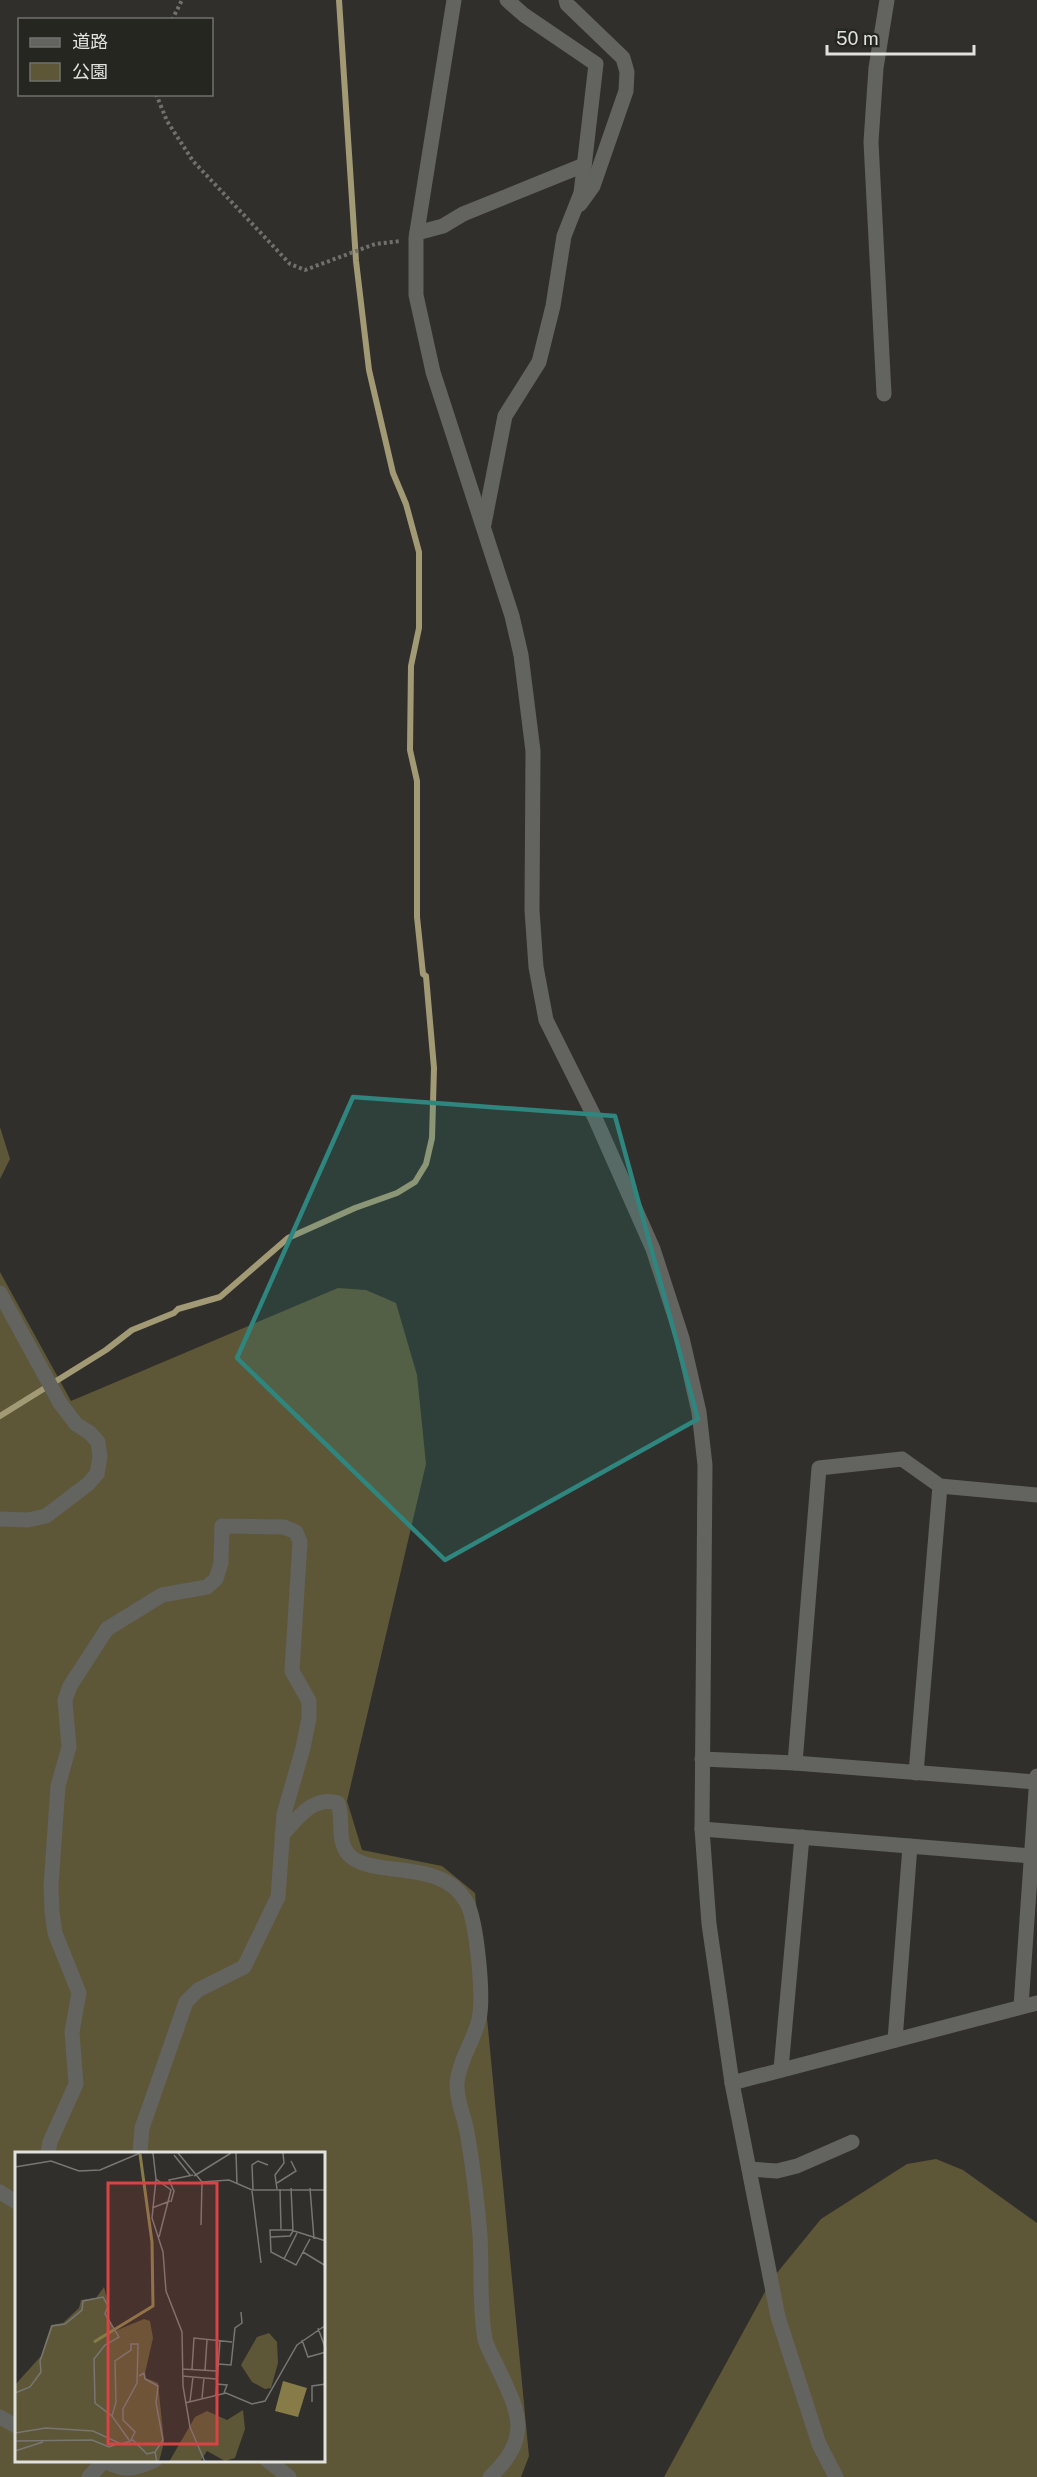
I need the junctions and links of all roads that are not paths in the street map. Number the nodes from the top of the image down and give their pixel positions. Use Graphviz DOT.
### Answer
graph roads {
  1 [pos="454,0"];
  2 [pos="507,0"];
  3 [pos="566,0"];
  4 [pos="887,0"];
  5 [pos="584,165"];
  6 [pos="572,217"];
  7 [pos="417,236"];
  8 [pos="884,394"];
  9 [pos="483,527"];
  10 [pos="0,1293"];
  11 [pos="940,1486"];
  12 [pos="1037,1495"];
  13 [pos="0,1519"];
  14 [pos="702,1759"];
  15 [pos="795,1763"];
  16 [pos="916,1773"];
  17 [pos="1037,1776"];
  18 [pos="1036,1782"];
  19 [pos="702,1828"];
  20 [pos="282,1835"];
  21 [pos="802,1837"];
  22 [pos="910,1846"];
  23 [pos="1032,1856"];
  24 [pos="1032,1905"];
  25 [pos="1037,2003"];
  26 [pos="1021,2006"];
  27 [pos="895,2040"];
  28 [pos="781,2069"];
  29 [pos="732,2083"];
  30 [pos="852,2142"];
  31 [pos="48,2152"];
  32 [pos="140,2152"];
  33 [pos="749,2169"];
  34 [pos="0,2192"];
  35 [pos="15,2201"];
  36 [pos="0,2417"];
  37 [pos="15,2425"];
  38 [pos="103,2462"];
  39 [pos="106,2462"];
  40 [pos="151,2462"];
  41 [pos="270,2462"];
  42 [pos="89,2477"];
  43 [pos="289,2477"];
  44 [pos="490,2477"];
  45 [pos="836,2477"];
  1 -- 7 [label="street"];
  2 -- 5 [label="street"];
  3 -- 6 [label="street"];
  4 -- 8 [label="street"];
  5 -- 6 [label="street"];
  5 -- 7 [label="street"];
  6 -- 9 [label="street"];
  7 -- 9 [label="street"];
  9 -- 14 [label="street"];
  10 -- 13 [label="street"];
  11 -- 12 [label="street"];
  11 -- 15 [label="street"];
  11 -- 16 [label="street"];
  14 -- 15 [label="street"];
  14 -- 19 [label="street"];
  15 -- 16 [label="street"];
  16 -- 18 [label="street"];
  17 -- 18 [label="street"];
  18 -- 23 [label="street"];
  19 -- 21 [label="street"];
  19 -- 29 [label="street"];
  20 -- 31 [label="street"];
  20 -- 32 [label="street"];
  20 -- 44 [label="street"];
  21 -- 22 [label="street"];
  21 -- 28 [label="street"];
  22 -- 23 [label="street"];
  22 -- 27 [label="street"];
  23 -- 24 [label="street"];
  24 -- 26 [label="street"];
  25 -- 26 [label="street"];
  26 -- 27 [label="street"];
  27 -- 28 [label="street"];
  28 -- 29 [label="street"];
  29 -- 33 [label="street"];
  30 -- 33 [label="street"];
  33 -- 45 [label="street"];
  34 -- 35 [label="street"];
  36 -- 37 [label="street"];
  38 -- 42 [label="street"];
  39 -- 40 [label="street"];
  41 -- 43 [label="street"];
}
